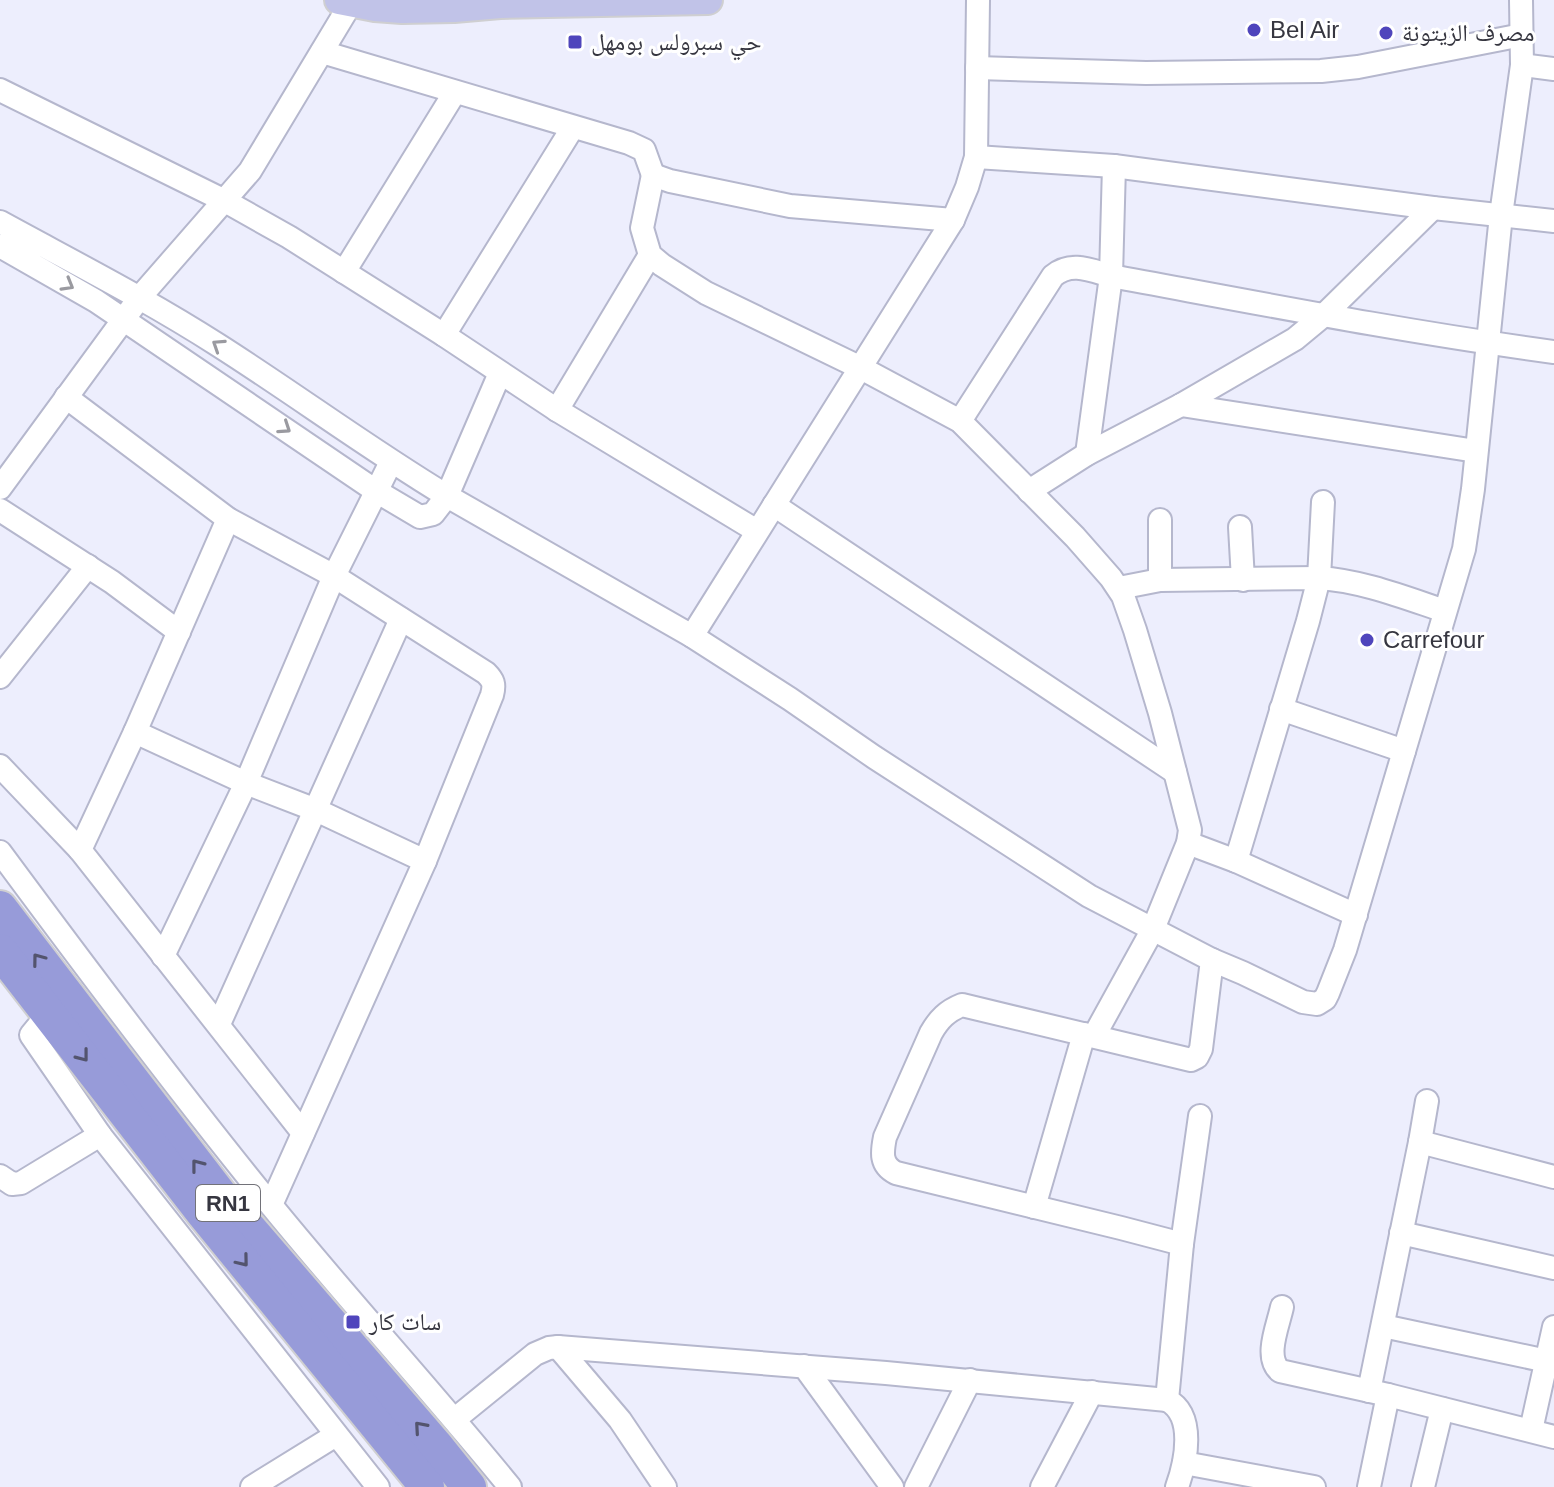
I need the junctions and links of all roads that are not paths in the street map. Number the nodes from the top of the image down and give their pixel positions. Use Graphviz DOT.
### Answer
graph roads {
  1 [pos="708,0"];
  2 [pos="978,0"];
  3 [pos="1521,0"];
  4 [pos="345,2"];
  5 [pos="500,2"];
  6 [pos="403,4"];
  7 [pos="1522,35"];
  8 [pos="322,52"];
  9 [pos="1522,65"];
  10 [pos="977,68"];
  11 [pos="1554,69"];
  12 [pos="0,90"];
  13 [pos="455,92"];
  14 [pos="573,127"];
  15 [pos="976,157"];
  16 [pos="1114,166"];
  17 [pos="653,175"];
  18 [pos="225,201"];
  19 [pos="1433,208"];
  20 [pos="1501,215"];
  21 [pos="953,220"];
  22 [pos="1554,221"];
  23 [pos="0,222"];
  24 [pos="0,246"];
  25 [pos="650,255"];
  26 [pos="344,272"];
  27 [pos="1111,276"];
  28 [pos="140,297"];
  29 [pos="1324,315"];
  30 [pos="123,319"];
  31 [pos="444,335"];
  32 [pos="1487,343"];
  33 [pos="1554,352"];
  34 [pos="861,368"];
  35 [pos="500,373"];
  36 [pos="66,397"];
  37 [pos="1181,405"];
  38 [pos="557,410"];
  39 [pos="960,421"];
  40 [pos="1476,451"];
  41 [pos="1087,454"];
  42 [pos="391,462"];
  43 [pos="0,488"];
  44 [pos="376,491"];
  45 [pos="1029,491"];
  46 [pos="447,496"];
  47 [pos="1323,502"];
  48 [pos="774,505"];
  49 [pos="0,510"];
  50 [pos="228,519"];
  51 [pos="1160,520"];
  52 [pos="1240,527"];
  53 [pos="757,531"];
  54 [pos="88,566"];
  55 [pos="334,576"];
  56 [pos="1319,578"];
  57 [pos="1160,580"];
  58 [pos="1243,580"];
  59 [pos="1119,588"];
  60 [pos="1445,611"];
  61 [pos="401,619"];
  62 [pos="179,632"];
  63 [pos="692,636"];
  64 [pos="0,677"];
  65 [pos="1281,709"];
  66 [pos="135,732"];
  67 [pos="1404,751"];
  68 [pos="0,766"];
  69 [pos="1175,772"];
  70 [pos="246,783"];
  71 [pos="316,810"];
  72 [pos="1188,843"];
  73 [pos="80,850"];
  74 [pos="0,852"];
  75 [pos="425,861"];
  76 [pos="1236,861"];
  77 [pos="0,908"];
  78 [pos="1356,915"];
  79 [pos="1153,929"];
  80 [pos="0,951"];
  81 [pos="163,956"];
  82 [pos="1212,960"];
  83 [pos="49,1013"];
  84 [pos="219,1024"];
  85 [pos="1089,1035"];
  86 [pos="1427,1101"];
  87 [pos="1200,1116"];
  88 [pos="303,1133"];
  89 [pos="100,1135"];
  90 [pos="1420,1142"];
  91 [pos="0,1176"];
  92 [pos="1554,1177"];
  93 [pos="271,1205"];
  94 [pos="1034,1207"];
  95 [pos="1401,1233"];
  96 [pos="1182,1244"];
  97 [pos="1554,1268"];
  98 [pos="1282,1307"];
  99 [pos="1383,1326"];
  100 [pos="1554,1331"];
  101 [pos="558,1347"];
  102 [pos="1547,1361"];
  103 [pos="804,1366"];
  104 [pos="970,1380"];
  105 [pos="1092,1392"];
  106 [pos="1378,1393"];
  107 [pos="1167,1400"];
  108 [pos="1442,1409"];
  109 [pos="455,1419"];
  110 [pos="1531,1430"];
  111 [pos="336,1435"];
  112 [pos="1554,1437"];
  113 [pos="1184,1463"];
  114 [pos="1247,1480"];
  115 [pos="891,1486"];
  116 [pos="252,1487"];
  117 [pos="378,1487"];
  118 [pos="427,1487"];
  119 [pos="469,1487"];
  120 [pos="510,1487"];
  121 [pos="665,1487"];
  122 [pos="916,1487"];
  123 [pos="1042,1487"];
  124 [pos="1177,1487"];
  125 [pos="1314,1487"];
  126 [pos="1369,1487"];
  127 [pos="1423,1487"];
  1 -- 5 [label="main road"];
  2 -- 10 [label="street"];
  3 -- 7 [label="street"];
  4 -- 6 [label="main road"];
  4 -- 8 [label="street"];
  5 -- 6 [label="main road"];
  7 -- 9 [label="street"];
  7 -- 10 [label="street"];
  8 -- 13 [label="street"];
  8 -- 18 [label="street"];
  9 -- 11 [label="street"];
  9 -- 20 [label="street"];
  10 -- 15 [label="street"];
  12 -- 18 [label="street"];
  13 -- 14 [label="street"];
  13 -- 26 [label="street"];
  14 -- 17 [label="street"];
  14 -- 31 [label="street"];
  15 -- 16 [label="street"];
  15 -- 21 [label="street"];
  16 -- 19 [label="street"];
  16 -- 27 [label="street"];
  17 -- 21 [label="street"];
  17 -- 25 [label="street"];
  18 -- 26 [label="street"];
  18 -- 28 [label="street"];
  19 -- 20 [label="street"];
  19 -- 29 [label="street"];
  20 -- 22 [label="street"];
  20 -- 32 [label="street"];
  21 -- 34 [label="street"];
  23 -- 28 [label="street"];
  24 -- 30 [label="street, one-way"];
  25 -- 34 [label="street"];
  25 -- 38 [label="street"];
  26 -- 31 [label="street"];
  27 -- 29 [label="street"];
  27 -- 39 [label="street"];
  27 -- 41 [label="street"];
  28 -- 30 [label="street"];
  42 -- 28 [label="street, one-way"];
  29 -- 32 [label="street"];
  29 -- 37 [label="street"];
  30 -- 36 [label="street"];
  30 -- 44 [label="street, one-way"];
  31 -- 35 [label="street"];
  32 -- 33 [label="street"];
  32 -- 40 [label="street"];
  34 -- 39 [label="street"];
  34 -- 48 [label="street"];
  35 -- 38 [label="street"];
  35 -- 46 [label="street"];
  36 -- 43 [label="street"];
  36 -- 50 [label="street"];
  37 -- 40 [label="street"];
  37 -- 41 [label="street"];
  38 -- 53 [label="street"];
  39 -- 45 [label="street"];
  40 -- 60 [label="street"];
  41 -- 45 [label="street"];
  42 -- 44 [label="street"];
  42 -- 46 [label="street"];
  44 -- 46 [label="street"];
  44 -- 55 [label="street"];
  45 -- 59 [label="street"];
  46 -- 63 [label="street"];
  47 -- 56 [label="street"];
  48 -- 53 [label="street"];
  48 -- 69 [label="street"];
  49 -- 54 [label="street"];
  50 -- 55 [label="street"];
  50 -- 62 [label="street"];
  51 -- 57 [label="street"];
  52 -- 58 [label="street"];
  53 -- 63 [label="street"];
  54 -- 62 [label="street"];
  54 -- 64 [label="street"];
  55 -- 61 [label="street"];
  55 -- 70 [label="street"];
  56 -- 58 [label="street"];
  56 -- 60 [label="street"];
  56 -- 65 [label="street"];
  57 -- 58 [label="street"];
  57 -- 59 [label="street"];
  59 -- 69 [label="street"];
  60 -- 67 [label="street"];
  61 -- 71 [label="street"];
  61 -- 75 [label="street"];
  62 -- 66 [label="street"];
  63 -- 79 [label="street"];
  65 -- 67 [label="street"];
  65 -- 76 [label="street"];
  66 -- 70 [label="street"];
  66 -- 73 [label="street"];
  67 -- 78 [label="street"];
  68 -- 73 [label="street"];
  69 -- 72 [label="street"];
  70 -- 71 [label="street"];
  70 -- 81 [label="street"];
  71 -- 75 [label="street"];
  71 -- 84 [label="street"];
  72 -- 76 [label="street"];
  72 -- 79 [label="street"];
  73 -- 81 [label="street"];
  74 -- 93 [label="street"];
  75 -- 88 [label="street"];
  76 -- 78 [label="street"];
  119 -- 77 [label="highway, RN1, one-way"];
  78 -- 82 [label="street"];
  79 -- 82 [label="street"];
  79 -- 85 [label="street"];
  80 -- 83 [label="highway, RN1"];
  81 -- 84 [label="street"];
  82 -- 85 [label="street"];
  83 -- 89 [label="street"];
  83 -- 118 [label="highway, RN1, one-way"];
  84 -- 88 [label="street"];
  85 -- 94 [label="street"];
  85 -- 94 [label="street"];
  86 -- 90 [label="street"];
  87 -- 96 [label="street"];
  88 -- 93 [label="street"];
  89 -- 91 [label="street"];
  89 -- 111 [label="street"];
  90 -- 92 [label="street"];
  90 -- 95 [label="street"];
  93 -- 109 [label="street"];
  94 -- 96 [label="street"];
  95 -- 97 [label="street"];
  95 -- 99 [label="street"];
  96 -- 107 [label="street"];
  98 -- 106 [label="street"];
  99 -- 102 [label="street"];
  99 -- 106 [label="street"];
  100 -- 102 [label="street"];
  101 -- 103 [label="street"];
  101 -- 109 [label="street"];
  101 -- 121 [label="street"];
  102 -- 110 [label="street"];
  103 -- 104 [label="street"];
  103 -- 115 [label="street"];
  104 -- 105 [label="street"];
  104 -- 122 [label="street"];
  105 -- 107 [label="street"];
  105 -- 123 [label="street"];
  106 -- 108 [label="street"];
  106 -- 126 [label="street"];
  107 -- 113 [label="street"];
  108 -- 110 [label="street"];
  108 -- 127 [label="street"];
  109 -- 120 [label="street"];
  110 -- 112 [label="street"];
  111 -- 116 [label="street"];
  111 -- 117 [label="street"];
  113 -- 114 [label="street"];
  113 -- 124 [label="street"];
  114 -- 125 [label="street"];
}
